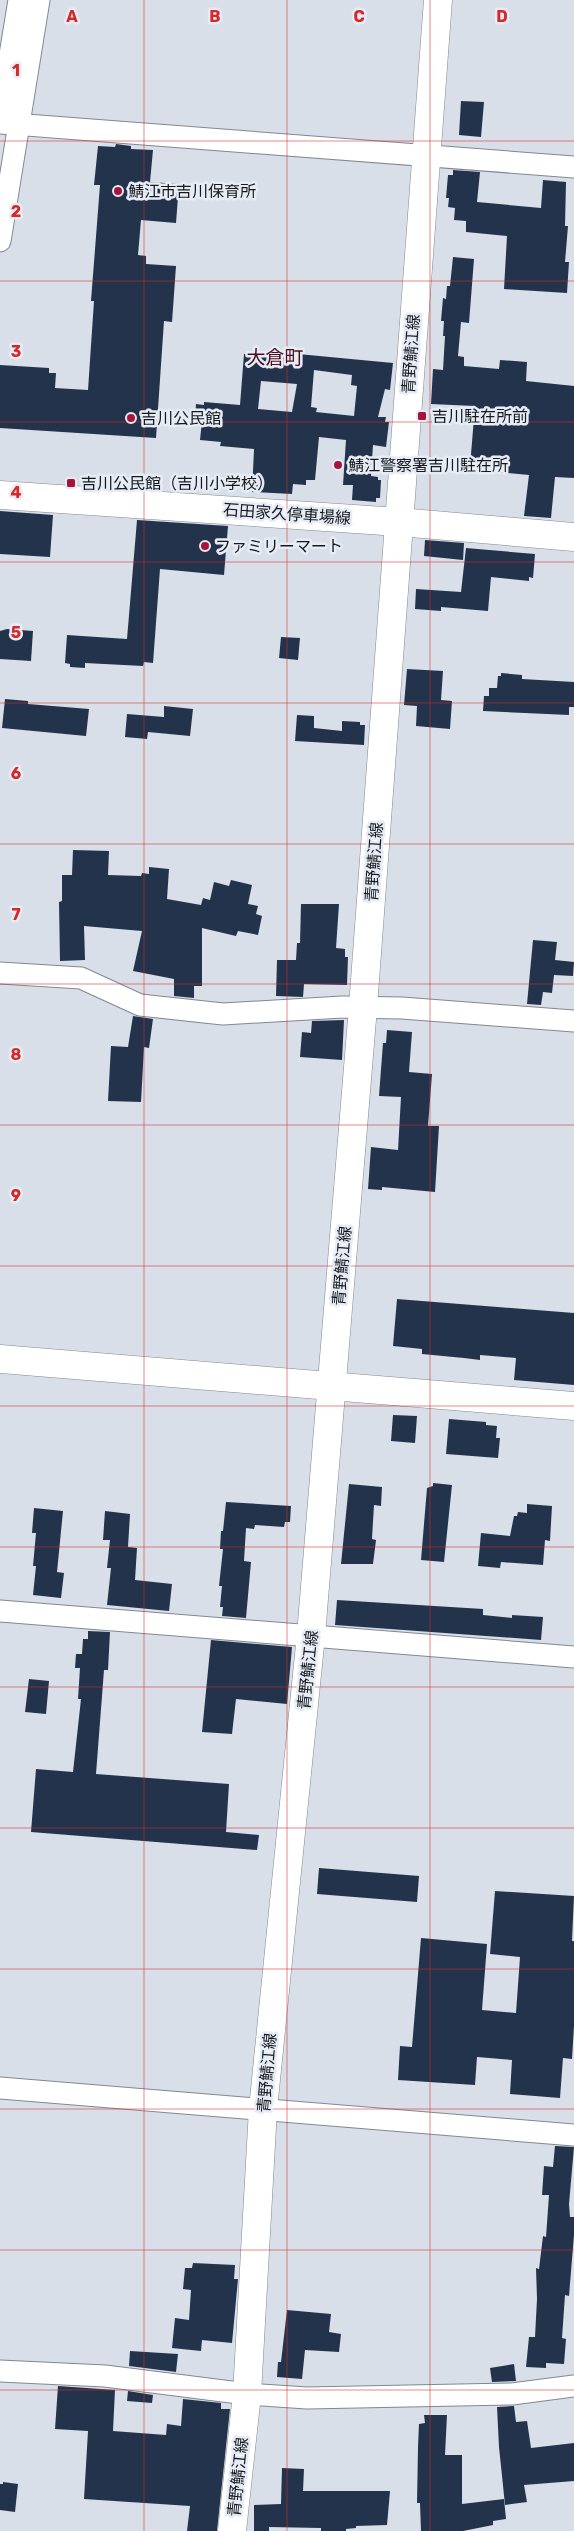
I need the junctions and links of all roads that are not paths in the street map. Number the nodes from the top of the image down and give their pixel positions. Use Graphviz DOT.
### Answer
graph roads {
  1 [pos="19,0"];
  2 [pos="39,0"];
  3 [pos="438,0"];
  4 [pos="0,116"];
  5 [pos="10,124"];
  6 [pos="426,156"];
  7 [pos="574,167"];
  8 [pos="0,241"];
  9 [pos="0,495"];
  10 [pos="399,522"];
  11 [pos="574,537"];
  12 [pos="0,973"];
  13 [pos="363,1007"];
  14 [pos="574,1021"];
  15 [pos="0,1359"];
  16 [pos="332,1385"];
  17 [pos="574,1406"];
  18 [pos="0,1611"];
  19 [pos="311,1635"];
  20 [pos="574,1657"];
  21 [pos="0,2088"];
  22 [pos="263,2109"];
  23 [pos="574,2135"];
  24 [pos="0,2371"];
  25 [pos="574,2386"];
  26 [pos="247,2394"];
  27 [pos="232,2531"];
  1 -- 4 [label="street"];
  2 -- 5 [label="street"];
  3 -- 6 [label="main road, 青野鯖江線"];
  5 -- 6 [label="street"];
  5 -- 8 [label="street"];
  6 -- 7 [label="street"];
  6 -- 10 [label="main road, 青野鯖江線"];
  9 -- 10 [label="main road, 石田家久停車場線"];
  10 -- 11 [label="main road, 石田家久停車場線"];
  10 -- 13 [label="main road, 青野鯖江線"];
  12 -- 13 [label="street"];
  13 -- 14 [label="street"];
  13 -- 16 [label="main road, 青野鯖江線"];
  15 -- 16 [label="main road"];
  16 -- 17 [label="main road"];
  16 -- 19 [label="main road, 青野鯖江線"];
  18 -- 19 [label="street"];
  19 -- 20 [label="street"];
  19 -- 22 [label="main road, 青野鯖江線"];
  21 -- 22 [label="street"];
  22 -- 23 [label="street"];
  22 -- 26 [label="main road, 青野鯖江線"];
  24 -- 26 [label="street"];
  25 -- 26 [label="street"];
  26 -- 27 [label="main road, 青野鯖江線"];
}
